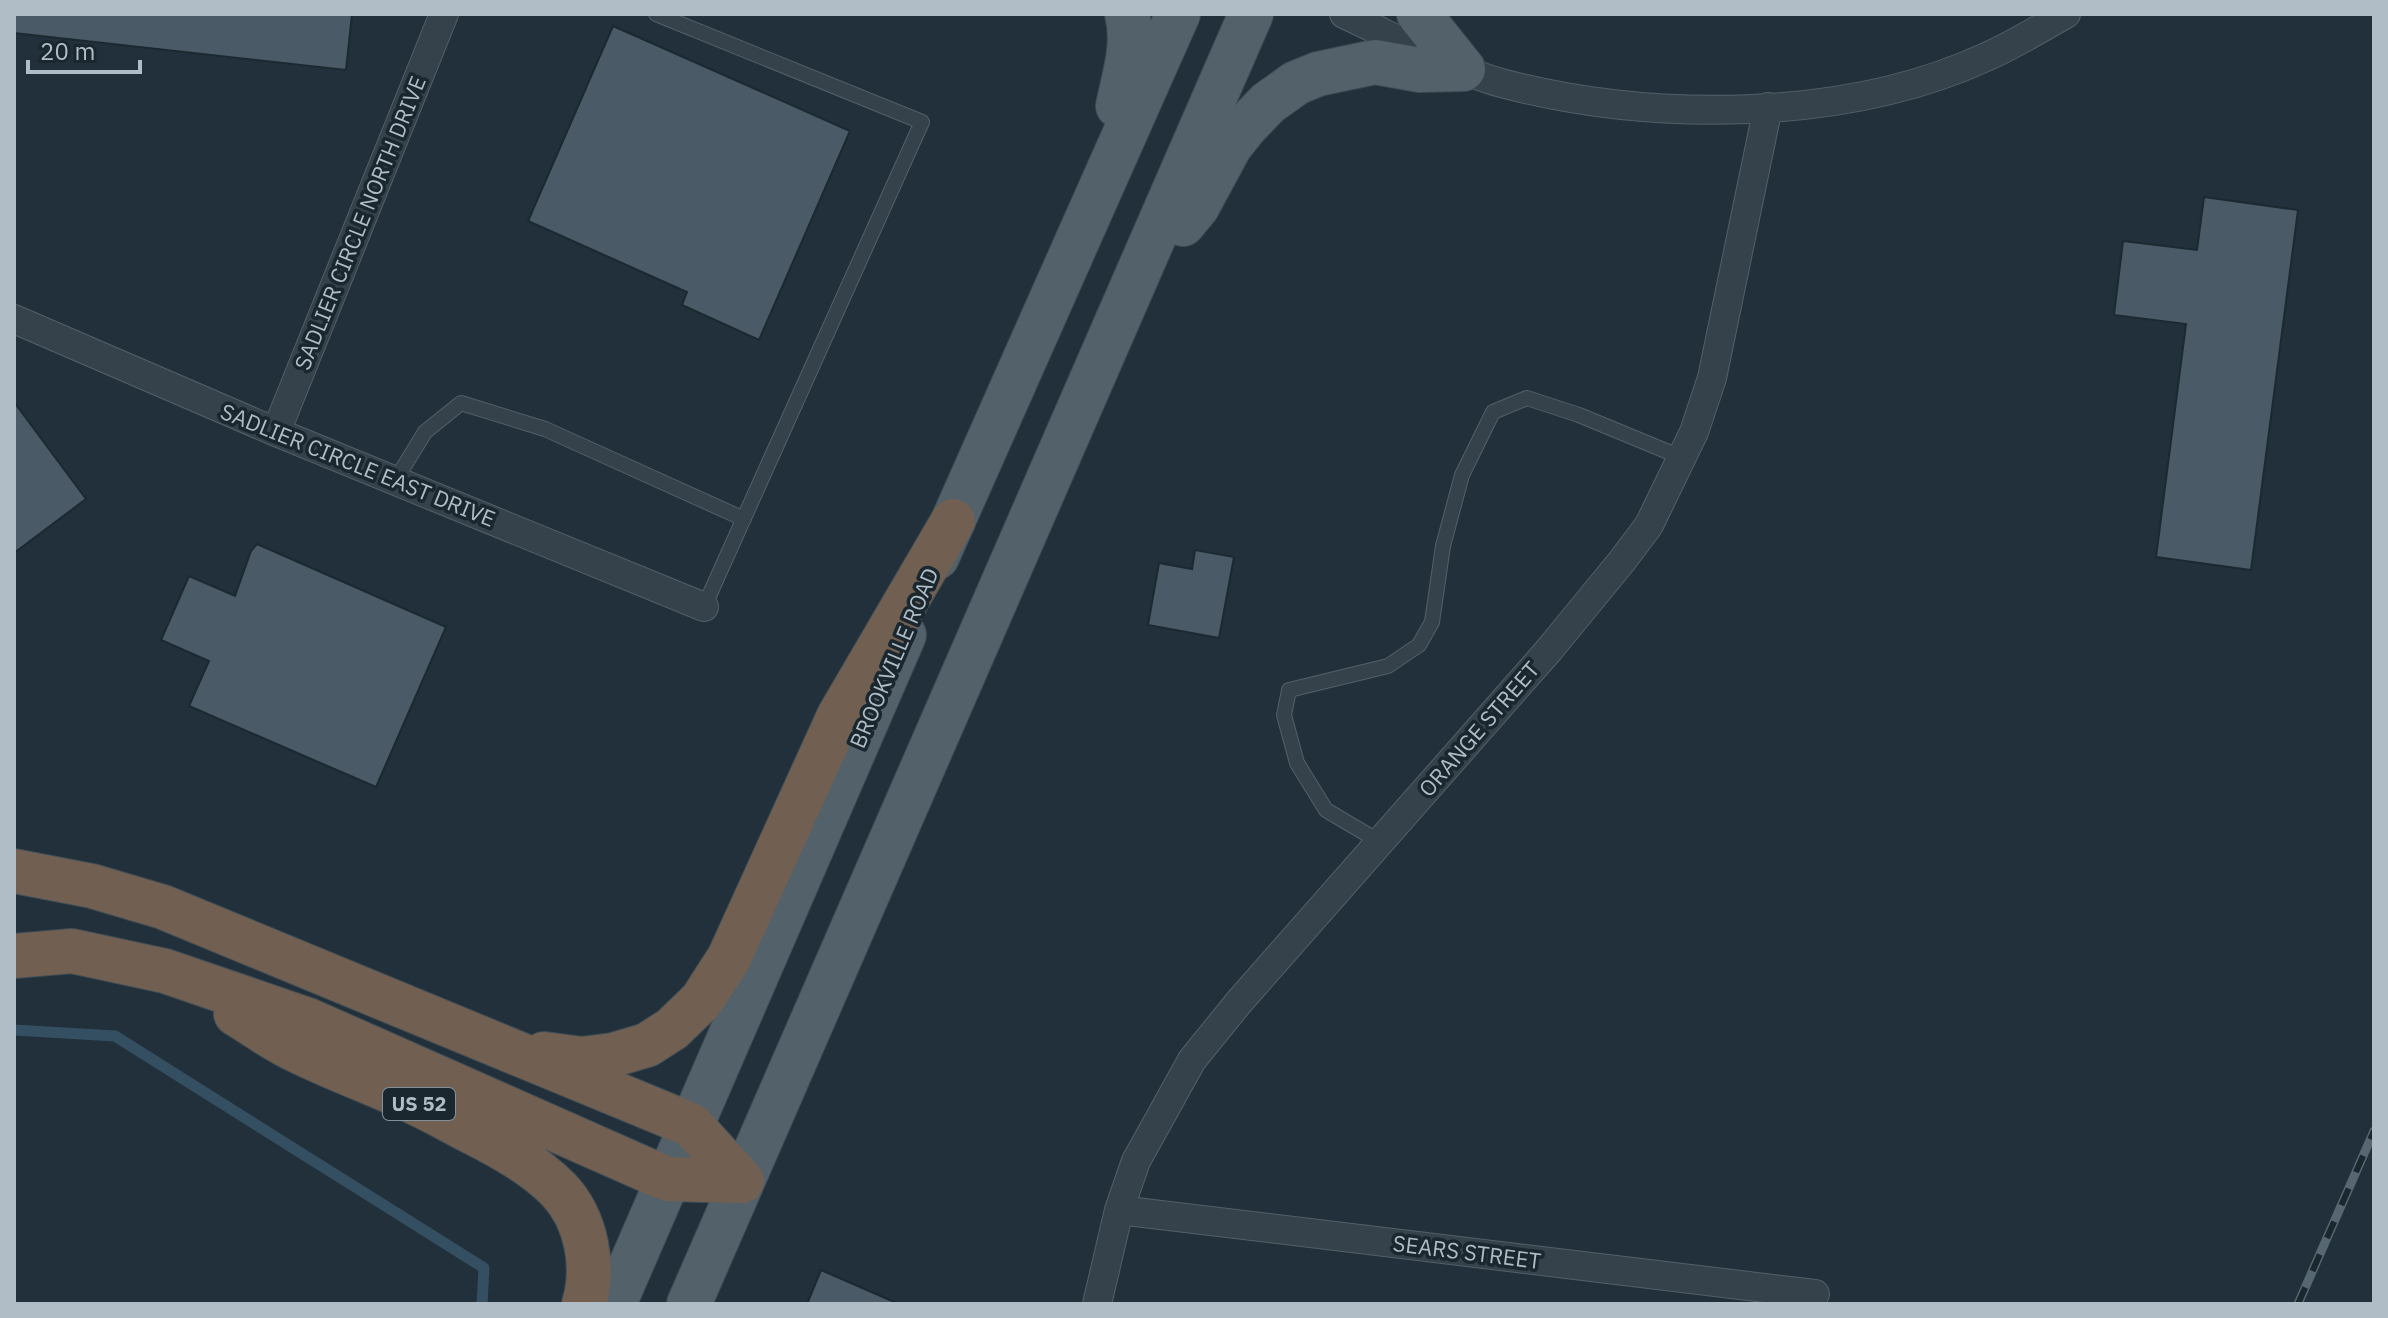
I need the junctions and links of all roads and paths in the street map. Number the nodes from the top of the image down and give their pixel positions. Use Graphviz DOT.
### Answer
graph roads {
  1 [pos="444,14"];
  2 [pos="656,14"];
  3 [pos="1127,14"];
  4 [pos="1178,14"];
  5 [pos="1251,14"];
  6 [pos="1344,14"];
  7 [pos="1419,14"];
  8 [pos="2066,14"];
  9 [pos="1463,69"];
  10 [pos="1768,107"];
  11 [pos="1099,191"];
  12 [pos="1127,296"];
  13 [pos="14,319"];
  14 [pos="276,432"];
  15 [pos="1683,458"];
  16 [pos="395,481"];
  17 [pos="744,519"];
  18 [pos="953,521"];
  19 [pos="704,607"];
  20 [pos="1380,842"];
  21 [pos="14,871"];
  22 [pos="14,956"];
  23 [pos="165,971"];
  24 [pos="506,1049"];
  25 [pos="691,1125"];
  26 [pos="667,1179"];
  27 [pos="742,1181"];
  28 [pos="1119,1210"];
  29 [pos="1815,1294"];
  30 [pos="584,1304"];
  31 [pos="614,1304"];
  32 [pos="689,1304"];
  33 [pos="1097,1304"];
  1 -- 14 [label="street, SADLIER CIRCLE NORTH DRIVE"];
  2 -- 17 [label="lane"];
  3 -- 11 [label="main road"];
  4 -- 11 [label="main road, BROOKVILLE ROAD"];
  5 -- 12 [label="main road"];
  6 -- 9 [label="street"];
  7 -- 9 [label="main road"];
  8 -- 10 [label="street"];
  9 -- 10 [label="street"];
  9 -- 12 [label="main road"];
  10 -- 15 [label="street, ORANGE STREET"];
  11 -- 18 [label="main road, BROOKVILLE ROAD"];
  12 -- 27 [label="main road"];
  13 -- 14 [label="street, SADLIER CIRCLE EAST DRIVE"];
  14 -- 16 [label="street, SADLIER CIRCLE EAST DRIVE"];
  15 -- 20 [label="street, ORANGE STREET"];
  15 -- 20 [label="lane"];
  16 -- 17 [label="lane"];
  16 -- 19 [label="street, SADLIER CIRCLE EAST DRIVE"];
  17 -- 19 [label="lane"];
  18 -- 24 [label="highway"];
  18 -- 25 [label="main road, BROOKVILLE ROAD"];
  20 -- 28 [label="street, ORANGE STREET"];
  21 -- 24 [label="highway"];
  22 -- 23 [label="highway, US 52"];
  23 -- 26 [label="highway"];
  23 -- 30 [label="highway, US 52"];
  24 -- 25 [label="highway"];
  25 -- 26 [label="main road, BROOKVILLE ROAD"];
  25 -- 27 [label="highway"];
  26 -- 27 [label="highway"];
  26 -- 31 [label="main road, BROOKVILLE ROAD"];
  27 -- 32 [label="main road"];
  28 -- 29 [label="street, SEARS STREET"];
  28 -- 33 [label="street, ORANGE STREET"];
}
